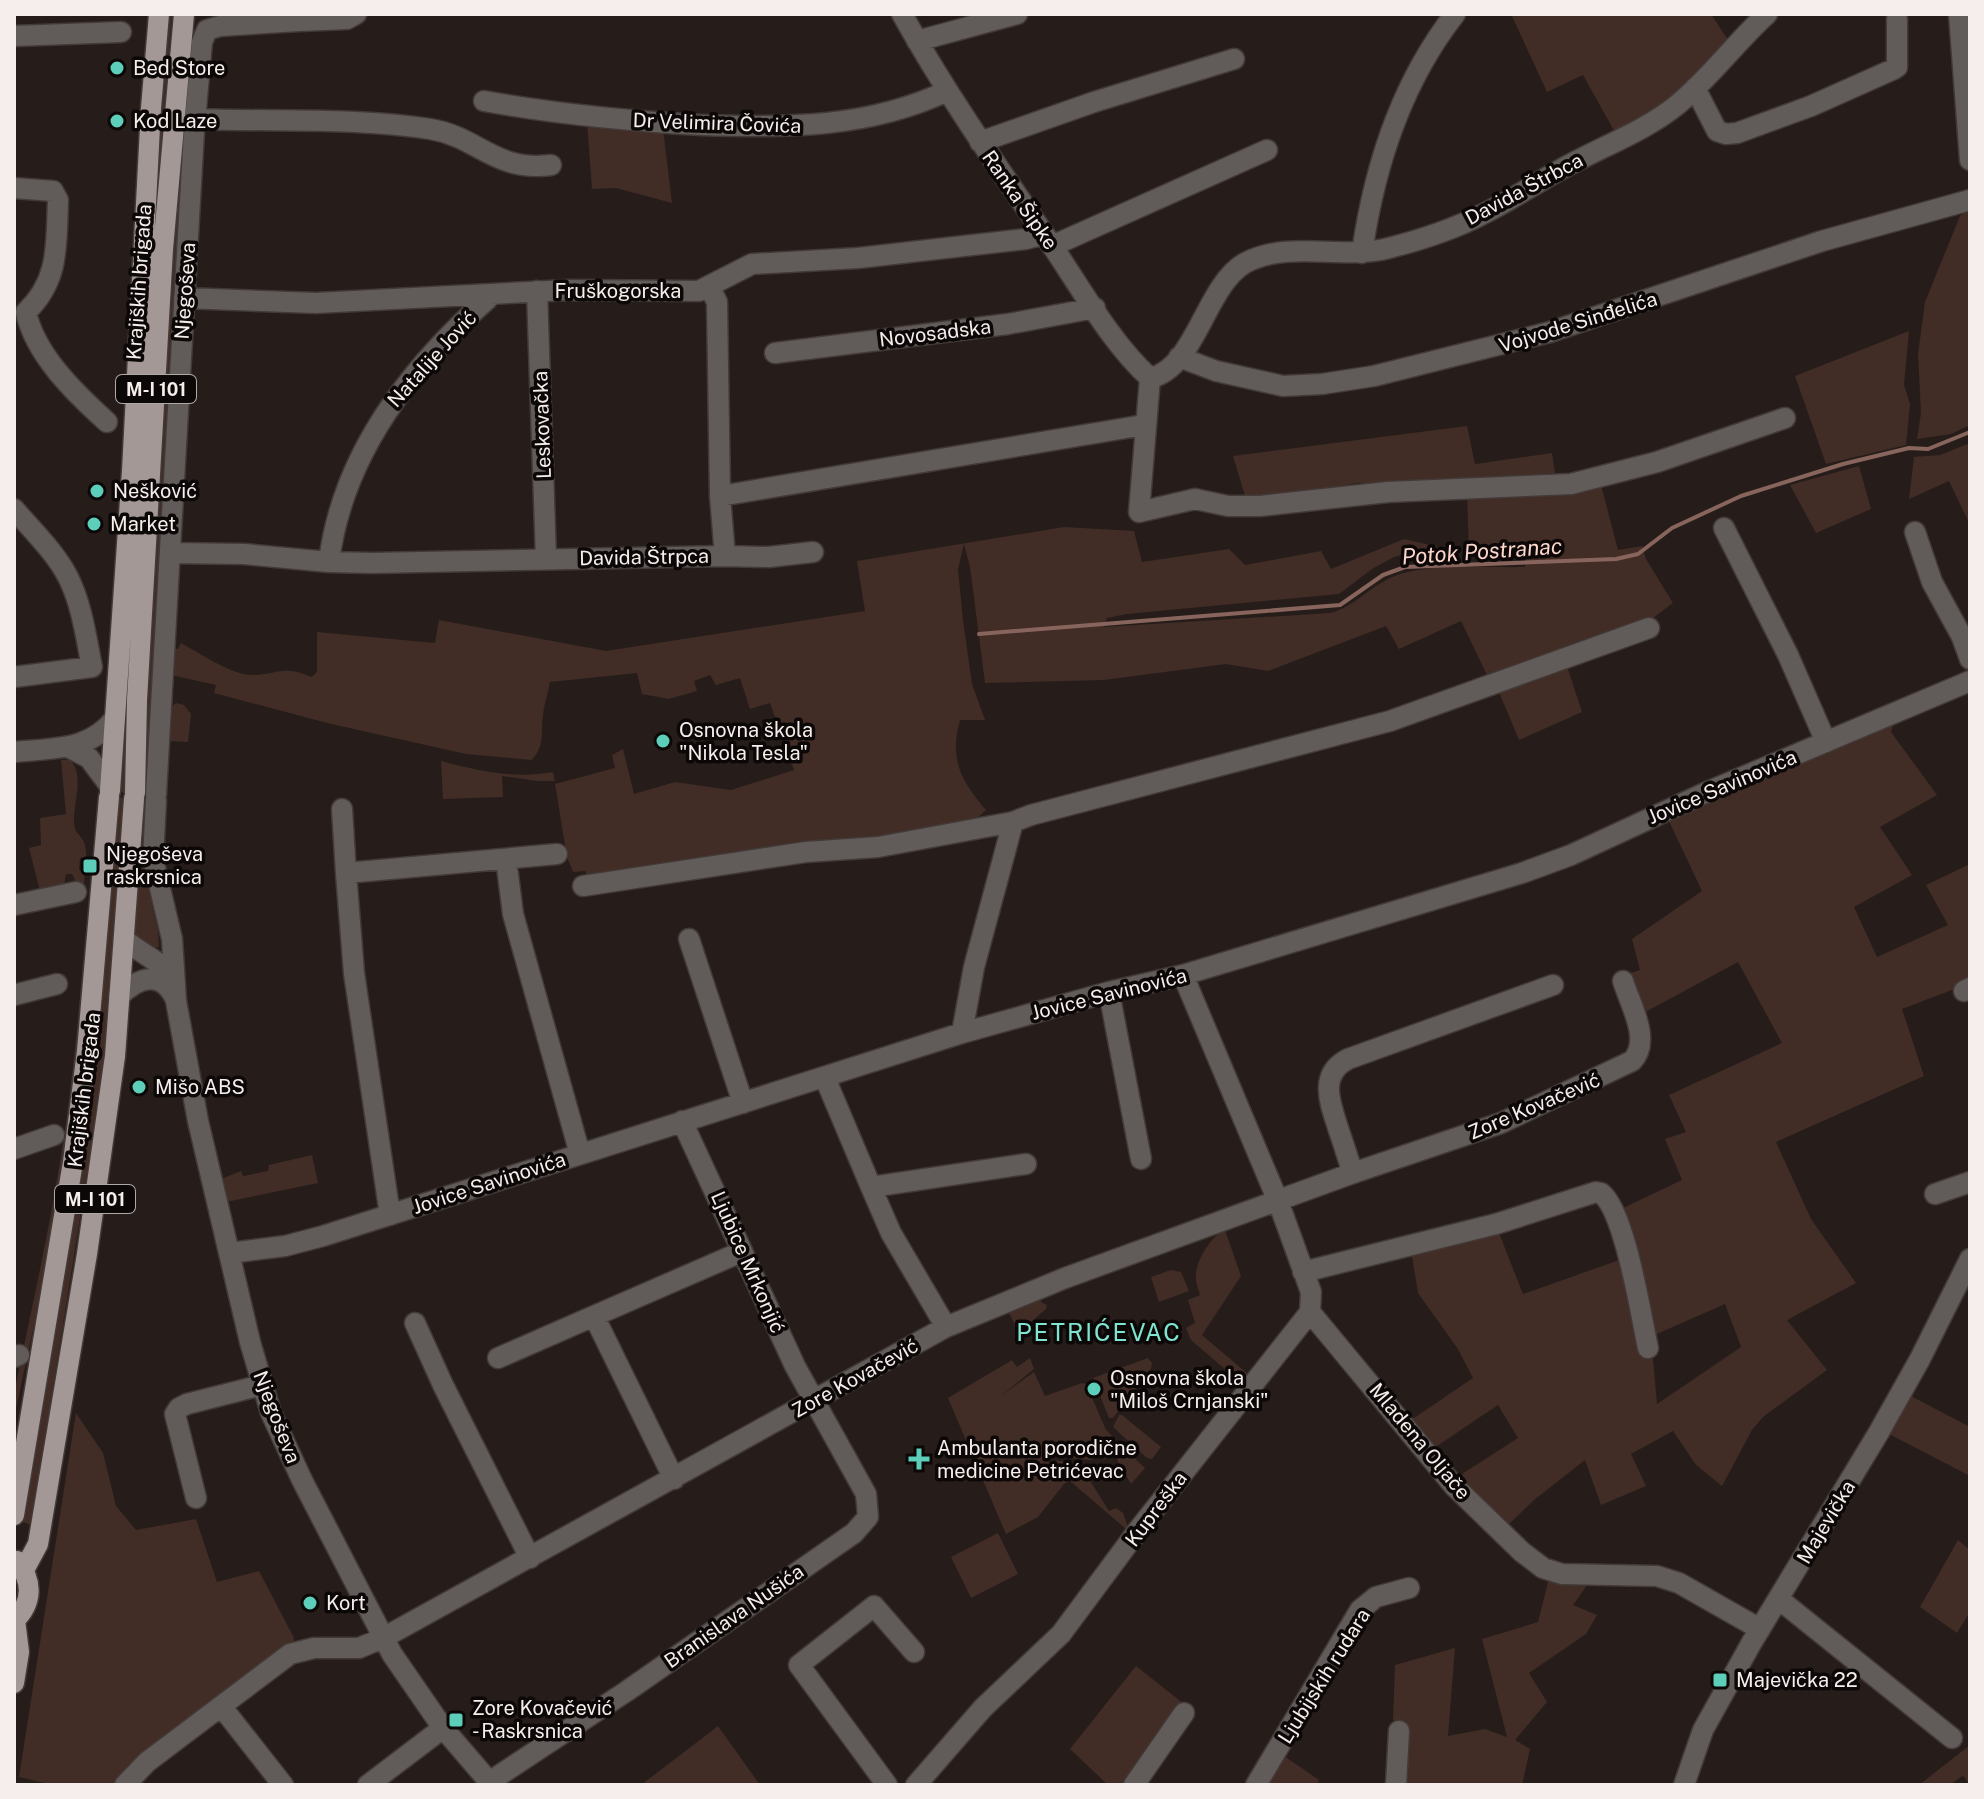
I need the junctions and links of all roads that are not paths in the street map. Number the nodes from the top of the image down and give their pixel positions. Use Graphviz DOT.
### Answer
graph roads {
  1 [pos="159,14"];
  2 [pos="356,14"];
  3 [pos="902,14"];
  4 [pos="1017,14"];
  5 [pos="1455,14"];
  6 [pos="1767,14"];
  7 [pos="1959,14"];
  8 [pos="299,18"];
  9 [pos="198,19"];
  10 [pos="1897,19"];
  11 [pos="121,32"];
  12 [pos="14,36"];
  13 [pos="917,41"];
  14 [pos="1234,59"];
  15 [pos="1695,88"];
  16 [pos="947,91"];
  17 [pos="484,101"];
  18 [pos="196,119"];
  19 [pos="980,142"];
  20 [pos="1267,150"];
  21 [pos="1970,160"];
  22 [pos="551,165"];
  23 [pos="14,188"];
  24 [pos="1968,194"];
  25 [pos="1048,240"];
  26 [pos="1362,253"];
  27 [pos="710,288"];
  28 [pos="537,291"];
  29 [pos="492,295"];
  30 [pos="184,298"];
  31 [pos="1095,308"];
  32 [pos="775,353"];
  33 [pos="1179,357"];
  34 [pos="1150,378"];
  35 [pos="1785,418"];
  36 [pos="107,422"];
  37 [pos="1144,425"];
  38 [pos="720,496"];
  39 [pos="14,509"];
  40 [pos="1724,528"];
  41 [pos="1915,532"];
  42 [pos="813,552"];
  43 [pos="170,553"];
  44 [pos="725,556"];
  45 [pos="546,559"];
  46 [pos="329,562"];
  47 [pos="1649,628"];
  48 [pos="1970,659"];
  49 [pos="14,677"];
  50 [pos="1970,681"];
  51 [pos="115,718"];
  52 [pos="1826,742"];
  53 [pos="68,747"];
  54 [pos="14,752"];
  55 [pos="110,792"];
  56 [pos="342,809"];
  57 [pos="1013,822"];
  58 [pos="557,854"];
  59 [pos="506,859"];
  60 [pos="346,873"];
  61 [pos="583,886"];
  62 [pos="76,892"];
  63 [pos="14,905"];
  64 [pos="124,939"];
  65 [pos="689,939"];
  66 [pos="1183,975"];
  67 [pos="1623,981"];
  68 [pos="57,984"];
  69 [pos="1553,985"];
  70 [pos="1109,992"];
  71 [pos="176,993"];
  72 [pos="14,995"];
  73 [pos="119,996"];
  74 [pos="962,1033"];
  75 [pos="825,1078"];
  76 [pos="743,1103"];
  77 [pos="682,1121"];
  78 [pos="54,1135"];
  79 [pos="14,1149"];
  80 [pos="580,1154"];
  81 [pos="1141,1159"];
  82 [pos="1026,1164"];
  83 [pos="1353,1173"];
  84 [pos="1970,1182"];
  85 [pos="871,1187"];
  86 [pos="1935,1194"];
  87 [pos="1278,1201"];
  88 [pos="390,1215"];
  89 [pos="741,1252"];
  90 [pos="230,1253"];
  91 [pos="1970,1259"];
  92 [pos="1303,1272"];
  93 [pos="1310,1312"];
  94 [pos="594,1316"];
  95 [pos="415,1323"];
  96 [pos="946,1327"];
  97 [pos="1648,1348"];
  98 [pos="498,1358"];
  99 [pos="262,1385"];
  100 [pos="815,1401"];
  101 [pos="674,1479"];
  102 [pos="196,1498"];
  103 [pos="14,1515"];
  104 [pos="530,1558"];
  105 [pos="19,1565"];
  106 [pos="1409,1588"];
  107 [pos="1780,1600"];
  108 [pos="15,1620"];
  109 [pos="1760,1629"];
  110 [pos="383,1638"];
  111 [pos="914,1652"];
  112 [pos="14,1683"];
  113 [pos="221,1706"];
  114 [pos="1184,1713"];
  115 [pos="443,1728"];
  116 [pos="1399,1731"];
  117 [pos="1952,1738"];
  118 [pos="491,1784"];
  119 [pos="125,1785"];
  120 [pos="283,1785"];
  121 [pos="368,1785"];
  122 [pos="887,1785"];
  123 [pos="916,1785"];
  124 [pos="1134,1785"];
  125 [pos="1256,1785"];
  126 [pos="1396,1785"];
  127 [pos="1684,1785"];
  1 -- 51 [label="main road, Krajiških brigada / M-I 101"];
  2 -- 8 [label="street"];
  3 -- 13 [label="street, Ranka Šipke"];
  4 -- 13 [label="street"];
  5 -- 26 [label="street"];
  6 -- 15 [label="street, Davida Štrbca"];
  7 -- 21 [label="street"];
  8 -- 9 [label="street"];
  9 -- 18 [label="street, Njegoševa"];
  9 -- 64 [label="main road, Krajiških brigada / M-I 101"];
  10 -- 15 [label="street"];
  11 -- 12 [label="street"];
  13 -- 16 [label="street, Ranka Šipke"];
  14 -- 19 [label="street"];
  15 -- 26 [label="street, Davida Štrbca"];
  16 -- 17 [label="street, Dr Velimira Čovića"];
  16 -- 19 [label="street, Ranka Šipke"];
  18 -- 22 [label="street"];
  18 -- 30 [label="street, Njegoševa"];
  19 -- 25 [label="street, Ranka Šipke"];
  20 -- 25 [label="street, Fruškogorska"];
  23 -- 36 [label="street"];
  24 -- 33 [label="street, Vojvode Sinđelića"];
  25 -- 27 [label="street, Fruškogorska"];
  25 -- 31 [label="street, Ranka Šipke"];
  26 -- 33 [label="street, Davida Štrbca"];
  27 -- 28 [label="street, Fruškogorska"];
  27 -- 38 [label="street, Davida Štrpca"];
  28 -- 29 [label="street, Fruškogorska"];
  28 -- 45 [label="street, Leskovačka"];
  29 -- 30 [label="street, Fruškogorska"];
  29 -- 46 [label="street, Natalije Jović"];
  30 -- 43 [label="street, Njegoševa"];
  31 -- 32 [label="street, Novosadska"];
  31 -- 34 [label="street, Ranka Šipke"];
  33 -- 34 [label="street, Davida Štrbca"];
  34 -- 37 [label="street"];
  35 -- 37 [label="street"];
  37 -- 38 [label="street"];
  38 -- 44 [label="street, Davida Štrpca"];
  39 -- 49 [label="street"];
  40 -- 52 [label="street"];
  41 -- 48 [label="street"];
  42 -- 44 [label="street"];
  43 -- 46 [label="street, Davida Štrpca"];
  43 -- 71 [label="street, Njegoševa"];
  44 -- 45 [label="street, Davida Štrpca"];
  45 -- 46 [label="street, Davida Štrpca"];
  47 -- 57 [label="street"];
  50 -- 52 [label="street, Jovice Savinovića"];
  51 -- 53 [label="street"];
  51 -- 55 [label="main road, Krajiških brigada / M-I 101"];
  52 -- 66 [label="street, Jovice Savinovića"];
  53 -- 54 [label="street"];
  53 -- 55 [label="street"];
  55 -- 103 [label="main road, Krajiških brigada / M-I 101"];
  56 -- 60 [label="street"];
  57 -- 61 [label="street"];
  57 -- 74 [label="street"];
  58 -- 59 [label="street"];
  59 -- 60 [label="street"];
  59 -- 80 [label="street"];
  60 -- 88 [label="street"];
  62 -- 63 [label="street"];
  64 -- 71 [label="street"];
  64 -- 73 [label="main road, Krajiških brigada / M-I 101"];
  65 -- 76 [label="street"];
  66 -- 70 [label="street, Jovice Savinovića"];
  66 -- 87 [label="street"];
  67 -- 83 [label="street, Zore Kovačević"];
  68 -- 72 [label="street"];
  69 -- 83 [label="street"];
  70 -- 74 [label="street, Jovice Savinovića"];
  70 -- 81 [label="street"];
  71 -- 73 [label="street"];
  71 -- 90 [label="street, Njegoševa"];
  73 -- 105 [label="main road, Krajiških brigada / M-I 101"];
  74 -- 75 [label="street, Jovice Savinovića"];
  75 -- 76 [label="street, Jovice Savinovića"];
  75 -- 85 [label="street"];
  76 -- 77 [label="street, Jovice Savinovića"];
  77 -- 80 [label="street, Jovice Savinovića"];
  77 -- 89 [label="street, Ljubice Mrkonjić"];
  78 -- 79 [label="street"];
  80 -- 88 [label="street, Jovice Savinovića"];
  82 -- 85 [label="street"];
  83 -- 87 [label="street, Zore Kovačević"];
  84 -- 86 [label="street"];
  85 -- 96 [label="street"];
  87 -- 92 [label="street"];
  87 -- 96 [label="street, Zore Kovačević"];
  88 -- 90 [label="street, Jovice Savinovića"];
  89 -- 94 [label="street"];
  89 -- 100 [label="street, Ljubice Mrkonjić"];
  90 -- 99 [label="street, Njegoševa"];
  91 -- 107 [label="street, Majevička"];
  92 -- 93 [label="street"];
  92 -- 97 [label="street"];
  93 -- 109 [label="street, Mladena Oljače"];
  93 -- 123 [label="street, Kupreška"];
  94 -- 98 [label="street"];
  94 -- 101 [label="street"];
  95 -- 104 [label="street"];
  96 -- 100 [label="street, Zore Kovačević"];
  99 -- 102 [label="street"];
  99 -- 110 [label="street, Njegoševa"];
  100 -- 101 [label="street, Zore Kovačević"];
  100 -- 118 [label="street, Branislava Nušića"];
  101 -- 104 [label="street, Zore Kovačević"];
  104 -- 110 [label="street, Zore Kovačević"];
  105 -- 108 [label="main road, Krajiških brigada / M-I 101"];
  106 -- 125 [label="street, Ljubijskih rudara"];
  107 -- 109 [label="street, Majevička"];
  107 -- 117 [label="street"];
  108 -- 112 [label="main road, Krajiških brigada / M-I 101"];
  109 -- 127 [label="street, Majevička"];
  110 -- 113 [label="street, Zore Kovačević"];
  110 -- 115 [label="street, Njegoševa"];
  111 -- 122 [label="street"];
  113 -- 119 [label="street, Zore Kovačević"];
  113 -- 120 [label="street"];
  114 -- 124 [label="street"];
  115 -- 118 [label="street, Njegoševa"];
  115 -- 121 [label="street"];
  116 -- 126 [label="street"];
}
